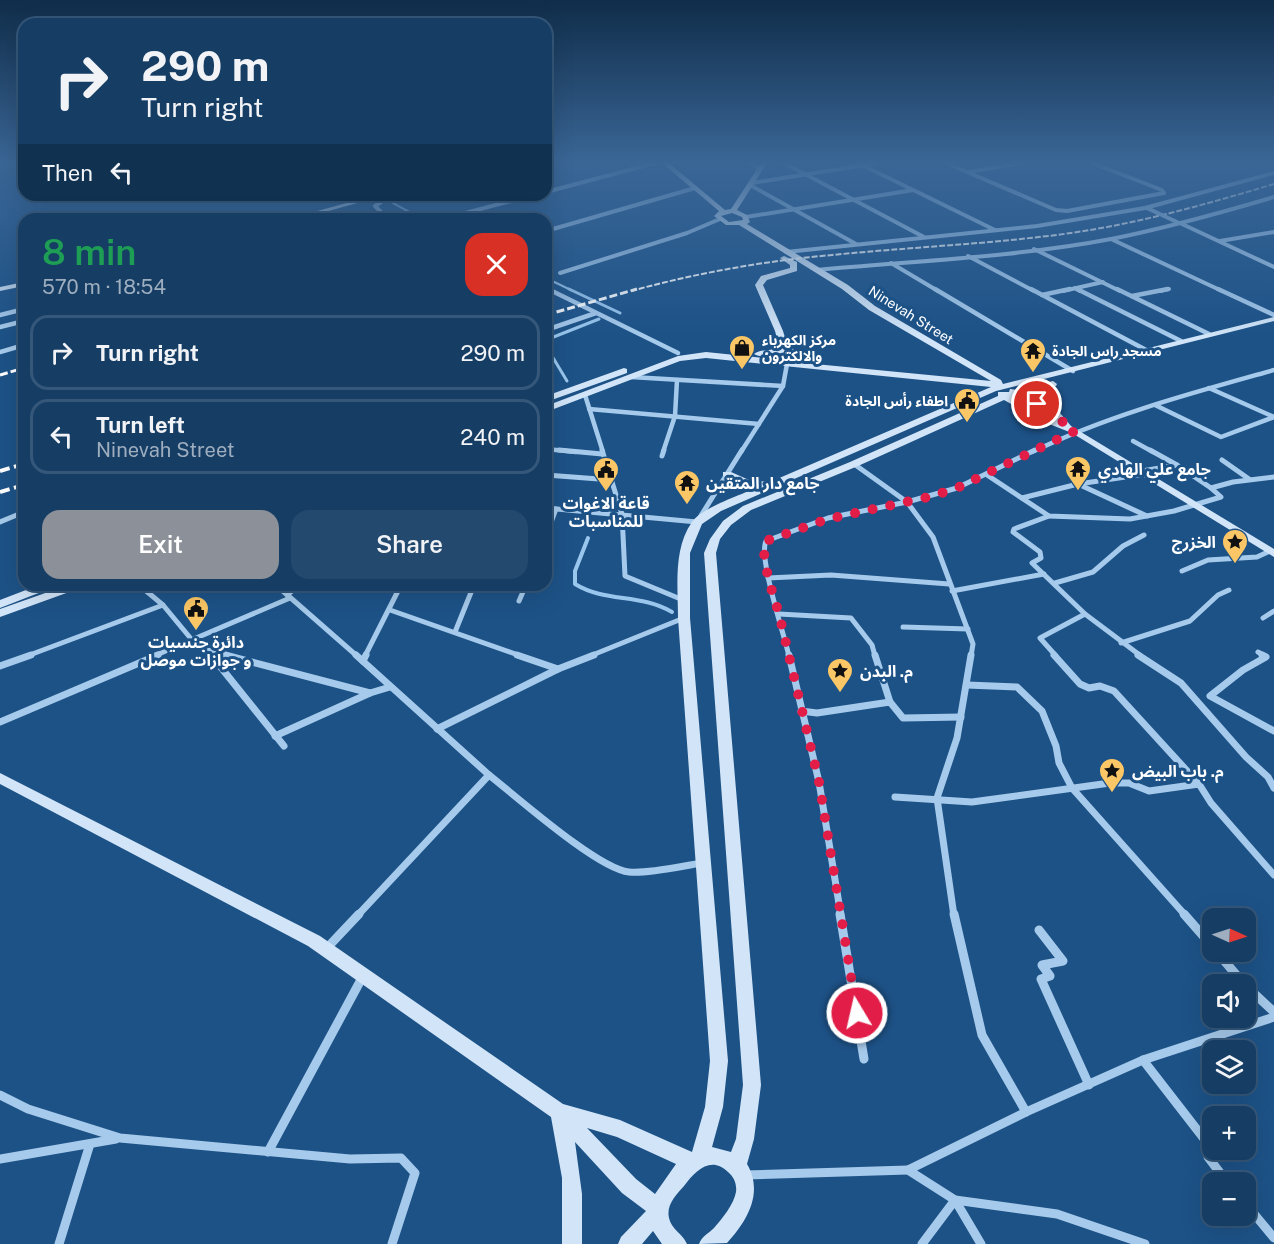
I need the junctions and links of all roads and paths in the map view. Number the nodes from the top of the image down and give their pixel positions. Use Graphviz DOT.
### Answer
graph roads {
  1 [pos="580,221"];
  2 [pos="715,221"];
  3 [pos="725,221"];
  4 [pos="741,221"];
  5 [pos="745,221"];
  6 [pos="815,221"];
  7 [pos="895,221"];
  8 [pos="977,221"];
  9 [pos="1067,221"];
  10 [pos="1176,221"];
  11 [pos="1187,221"];
  12 [pos="1180,223"];
  13 [pos="732,224"];
  14 [pos="552,229"];
  15 [pos="995,230"];
  16 [pos="1274,232"];
  17 [pos="925,237"];
  18 [pos="1110,239"];
  19 [pos="1220,241"];
  20 [pos="856,244"];
  21 [pos="1033,249"];
  22 [pos="786,252"];
  23 [pos="966,255"];
  24 [pos="891,263"];
  25 [pos="1274,267"];
  26 [pos="816,270"];
  27 [pos="789,272"];
  28 [pos="560,273"];
  29 [pos="1103,282"];
  30 [pos="18,285"];
  31 [pos="1075,288"];
  32 [pos="0,289"];
  33 [pos="1169,289"];
  34 [pos="552,291"];
  35 [pos="849,292"];
  36 [pos="1042,296"];
  37 [pos="1132,296"];
  38 [pos="18,310"];
  39 [pos="596,313"];
  40 [pos="0,315"];
  41 [pos="1274,317"];
  42 [pos="18,322"];
  43 [pos="0,327"];
  44 [pos="1274,327"];
  45 [pos="552,328"];
  46 [pos="1209,334"];
  47 [pos="1181,341"];
  48 [pos="784,346"];
  49 [pos="18,347"];
  50 [pos="1148,351"];
  51 [pos="0,352"];
  52 [pos="678,353"];
  53 [pos="705,353"];
  54 [pos="787,364"];
  55 [pos="838,370"];
  56 [pos="1073,370"];
  57 [pos="1274,370"];
  58 [pos="631,377"];
  59 [pos="676,380"];
  60 [pos="783,386"];
  61 [pos="1209,388"];
  62 [pos="1005,391"];
  63 [pos="585,395"];
  64 [pos="552,397"];
  65 [pos="984,404"];
  66 [pos="1155,405"];
  67 [pos="552,407"];
  68 [pos="589,408"];
  69 [pos="1029,410"];
  70 [pos="675,416"];
  71 [pos="1274,417"];
  72 [pos="920,421"];
  73 [pos="759,424"];
  74 [pos="932,427"];
  75 [pos="1071,429"];
  76 [pos="1133,441"];
  77 [pos="552,450"];
  78 [pos="602,454"];
  79 [pos="662,456"];
  80 [pos="1222,460"];
  81 [pos="854,464"];
  82 [pos="1178,465"];
  83 [pos="1144,472"];
  84 [pos="727,474"];
  85 [pos="552,475"];
  86 [pos="987,475"];
  87 [pos="1274,477"];
  88 [pos="1250,479"];
  89 [pos="612,480"];
  90 [pos="1078,484"];
  91 [pos="774,485"];
  92 [pos="1211,488"];
  93 [pos="1022,498"];
  94 [pos="907,502"];
  95 [pos="1196,504"];
  96 [pos="552,509"];
  97 [pos="556,509"];
  98 [pos="18,514"];
  99 [pos="622,514"];
  100 [pos="1049,516"];
  101 [pos="1148,517"];
  102 [pos="552,520"];
  103 [pos="0,522"];
  104 [pos="697,522"];
  105 [pos="1144,535"];
  106 [pos="1272,552"];
  107 [pos="1182,571"];
  108 [pos="1044,574"];
  109 [pos="768,578"];
  110 [pos="1055,583"];
  111 [pos="950,587"];
  112 [pos="1229,590"];
  113 [pos="34,591"];
  114 [pos="62,591"];
  115 [pos="146,591"];
  116 [pos="283,591"];
  117 [pos="294,591"];
  118 [pos="398,591"];
  119 [pos="472,591"];
  120 [pos="523,591"];
  121 [pos="289,596"];
  122 [pos="684,600"];
  123 [pos="519,601"];
  124 [pos="0,604"];
  125 [pos="163,606"];
  126 [pos="390,609"];
  127 [pos="1274,611"];
  128 [pos="0,613"];
  129 [pos="779,614"];
  130 [pos="1085,614"];
  131 [pos="684,618"];
  132 [pos="1263,618"];
  133 [pos="903,627"];
  134 [pos="968,629"];
  135 [pos="455,632"];
  136 [pos="192,640"];
  137 [pos="1121,643"];
  138 [pos="207,650"];
  139 [pos="1258,652"];
  140 [pos="363,661"];
  141 [pos="0,666"];
  142 [pos="558,669"];
  143 [pos="968,685"];
  144 [pos="390,687"];
  145 [pos="370,693"];
  146 [pos="890,702"];
  147 [pos="801,711"];
  148 [pos="961,717"];
  149 [pos="0,722"];
  150 [pos="437,729"];
  151 [pos="1274,731"];
  152 [pos="275,736"];
  153 [pos="284,746"];
  154 [pos="489,775"];
  155 [pos="0,778"];
  156 [pos="1199,784"];
  157 [pos="1072,788"];
  158 [pos="1274,788"];
  159 [pos="895,797"];
  160 [pos="938,798"];
  161 [pos="705,862"];
  162 [pos="1274,875"];
  163 [pos="1039,930"];
  164 [pos="1202,934"];
  165 [pos="326,949"];
  166 [pos="1226,962"];
  167 [pos="1236,974"];
  168 [pos="363,975"];
  169 [pos="1256,995"];
  170 [pos="1274,1012"];
  171 [pos="1274,1017"];
  172 [pos="864,1059"];
  173 [pos="1143,1060"];
  174 [pos="1089,1085"];
  175 [pos="0,1095"];
  176 [pos="559,1112"];
  177 [pos="1026,1112"];
  178 [pos="1202,1136"];
  179 [pos="120,1138"];
  180 [pos="90,1144"];
  181 [pos="268,1152"];
  182 [pos="0,1159"];
  183 [pos="696,1160"];
  184 [pos="1210,1160"];
  185 [pos="740,1170"];
  186 [pos="908,1170"];
  187 [pos="1219,1172"];
  188 [pos="955,1200"];
  189 [pos="658,1211"];
  190 [pos="1256,1216"];
  191 [pos="1274,1238"];
  192 [pos="59,1244"];
  193 [pos="392,1244"];
  194 [pos="572,1244"];
  195 [pos="628,1244"];
  196 [pos="677,1244"];
  197 [pos="710,1244"];
  198 [pos="922,1244"];
  199 [pos="981,1244"];
  200 [pos="1145,1244"];
  1 -- 14 [label="street"];
  2 -- 28 [label="street"];
  3 -- 13 [label="main road"];
  4 -- 13 [label="main road"];
  5 -- 22 [label="main road, Ninevah Street"];
  6 -- 20 [label="street"];
  7 -- 17 [label="street"];
  8 -- 15 [label="street"];
  9 -- 15 [label="street"];
  10 -- 12 [label="street, bridge"];
  11 -- 12 [label="street"];
  12 -- 18 [label="street"];
  12 -- 19 [label="street"];
  13 -- 27 [label="main road"];
  15 -- 17 [label="street"];
  16 -- 19 [label="street"];
  17 -- 20 [label="street"];
  18 -- 21 [label="street"];
  18 -- 41 [label="street"];
  19 -- 25 [label="street"];
  20 -- 22 [label="street"];
  21 -- 23 [label="street"];
  21 -- 29 [label="street"];
  22 -- 26 [label="main road, Ninevah Street"];
  23 -- 24 [label="street"];
  23 -- 36 [label="street"];
  24 -- 26 [label="street"];
  24 -- 56 [label="street"];
  26 -- 35 [label="main road, Ninevah Street"];
  27 -- 35 [label="main road"];
  27 -- 48 [label="main road"];
  29 -- 31 [label="street"];
  29 -- 37 [label="street"];
  30 -- 32 [label="main road"];
  31 -- 36 [label="street"];
  31 -- 47 [label="street"];
  33 -- 37 [label="street"];
  34 -- 39 [label="street"];
  35 -- 62 [label="main road, Ninevah Street"];
  36 -- 50 [label="street"];
  37 -- 46 [label="street"];
  38 -- 40 [label="street"];
  39 -- 45 [label="street"];
  39 -- 52 [label="street"];
  41 -- 46 [label="main road"];
  42 -- 43 [label="street"];
  44 -- 62 [label="main road"];
  46 -- 47 [label="main road"];
  47 -- 50 [label="main road"];
  48 -- 53 [label="main road"];
  48 -- 54 [label="main road"];
  48 -- 55 [label="main road"];
  49 -- 51 [label="street"];
  50 -- 56 [label="main road"];
  52 -- 53 [label="main road"];
  52 -- 64 [label="main road"];
  53 -- 54 [label="main road"];
  53 -- 58 [label="main road"];
  54 -- 55 [label="main road"];
  54 -- 60 [label="street"];
  55 -- 62 [label="main road"];
  56 -- 62 [label="main road"];
  57 -- 61 [label="street"];
  58 -- 59 [label="street"];
  58 -- 63 [label="main road"];
  59 -- 60 [label="street"];
  59 -- 70 [label="street"];
  60 -- 73 [label="street"];
  61 -- 66 [label="street"];
  61 -- 71 [label="street"];
  62 -- 65 [label="main road"];
  62 -- 69 [label="main road, Ninevah Street"];
  62 -- 72 [label="main road"];
  62 -- 75 [label="main road, Ninevah Street"];
  63 -- 67 [label="main road"];
  63 -- 68 [label="street"];
  65 -- 69 [label="main road"];
  65 -- 74 [label="main road"];
  66 -- 71 [label="street"];
  66 -- 75 [label="street"];
  68 -- 70 [label="street"];
  68 -- 78 [label="street"];
  69 -- 75 [label="main road, Ninevah Street"];
  70 -- 73 [label="street"];
  70 -- 79 [label="street"];
  72 -- 74 [label="main road"];
  72 -- 91 [label="main road"];
  73 -- 84 [label="street"];
  74 -- 81 [label="main road"];
  75 -- 83 [label="main road, Ninevah Street"];
  75 -- 86 [label="street"];
  76 -- 82 [label="street"];
  77 -- 78 [label="street"];
  78 -- 89 [label="street"];
  80 -- 88 [label="street"];
  81 -- 94 [label="street"];
  81 -- 185 [label="main road"];
  82 -- 83 [label="street"];
  82 -- 92 [label="street"];
  83 -- 90 [label="street"];
  83 -- 95 [label="main road, Ninevah Street"];
  84 -- 91 [label="main road"];
  84 -- 104 [label="street"];
  85 -- 89 [label="street"];
  86 -- 93 [label="street"];
  86 -- 94 [label="street"];
  87 -- 88 [label="street"];
  88 -- 92 [label="street"];
  89 -- 99 [label="street"];
  90 -- 93 [label="street"];
  90 -- 101 [label="street"];
  91 -- 104 [label="main road"];
  92 -- 95 [label="street"];
  93 -- 100 [label="street"];
  94 -- 109 [label="street"];
  94 -- 111 [label="street"];
  95 -- 101 [label="street"];
  95 -- 106 [label="main road, Ninevah Street"];
  96 -- 97 [label="street"];
  97 -- 99 [label="street"];
  97 -- 102 [label="street"];
  98 -- 103 [label="street"];
  99 -- 104 [label="street"];
  99 -- 122 [label="street"];
  100 -- 101 [label="street"];
  100 -- 108 [label="street"];
  104 -- 122 [label="main road"];
  105 -- 110 [label="street"];
  106 -- 107 [label="street"];
  108 -- 110 [label="street"];
  108 -- 111 [label="street"];
  109 -- 111 [label="street"];
  109 -- 129 [label="street"];
  110 -- 130 [label="street"];
  111 -- 134 [label="street"];
  112 -- 137 [label="street"];
  113 -- 124 [label="main road"];
  114 -- 128 [label="main road"];
  115 -- 125 [label="street"];
  116 -- 121 [label="street"];
  117 -- 121 [label="street"];
  118 -- 126 [label="street"];
  119 -- 135 [label="street"];
  120 -- 123 [label="street"];
  121 -- 136 [label="street"];
  121 -- 140 [label="street"];
  122 -- 131 [label="main road"];
  125 -- 136 [label="street"];
  125 -- 141 [label="street"];
  126 -- 135 [label="street"];
  126 -- 140 [label="street"];
  127 -- 132 [label="street"];
  129 -- 146 [label="street"];
  129 -- 147 [label="street"];
  130 -- 137 [label="street"];
  130 -- 156 [label="street"];
  131 -- 142 [label="street"];
  131 -- 161 [label="main road"];
  133 -- 134 [label="street"];
  134 -- 143 [label="street"];
  135 -- 142 [label="street"];
  136 -- 138 [label="street"];
  136 -- 149 [label="street"];
  137 -- 158 [label="street"];
  138 -- 145 [label="street"];
  138 -- 152 [label="street"];
  139 -- 151 [label="street"];
  140 -- 144 [label="street"];
  142 -- 150 [label="street"];
  143 -- 148 [label="street"];
  143 -- 157 [label="street"];
  144 -- 145 [label="street"];
  144 -- 150 [label="street"];
  145 -- 152 [label="street"];
  146 -- 147 [label="street"];
  146 -- 148 [label="street"];
  147 -- 172 [label="street"];
  148 -- 160 [label="street"];
  150 -- 154 [label="street"];
  152 -- 153 [label="street"];
  154 -- 161 [label="street"];
  154 -- 165 [label="street"];
  155 -- 165 [label="main road"];
  156 -- 157 [label="street"];
  156 -- 162 [label="street"];
  157 -- 160 [label="street"];
  157 -- 164 [label="street"];
  159 -- 160 [label="street"];
  160 -- 177 [label="street"];
  161 -- 183 [label="main road"];
  163 -- 174 [label="street"];
  165 -- 168 [label="main road"];
  166 -- 167 [label="street"];
  168 -- 176 [label="main road"];
  168 -- 181 [label="street"];
  169 -- 170 [label="street"];
  171 -- 173 [label="street"];
  173 -- 174 [label="street"];
  173 -- 178 [label="street"];
  174 -- 177 [label="street"];
  175 -- 179 [label="street"];
  176 -- 183 [label="main road"];
  176 -- 189 [label="main road"];
  176 -- 194 [label="main road"];
  177 -- 186 [label="street"];
  179 -- 180 [label="street"];
  179 -- 181 [label="street"];
  180 -- 182 [label="street"];
  180 -- 192 [label="street"];
  181 -- 193 [label="street"];
  183 -- 185 [label="main road"];
  183 -- 189 [label="main road"];
  184 -- 187 [label="street"];
  185 -- 186 [label="street"];
  185 -- 197 [label="main road"];
  186 -- 188 [label="street"];
  188 -- 198 [label="street"];
  188 -- 199 [label="street"];
  188 -- 200 [label="street"];
  189 -- 195 [label="main road"];
  189 -- 196 [label="main road"];
  190 -- 191 [label="street"];
}
